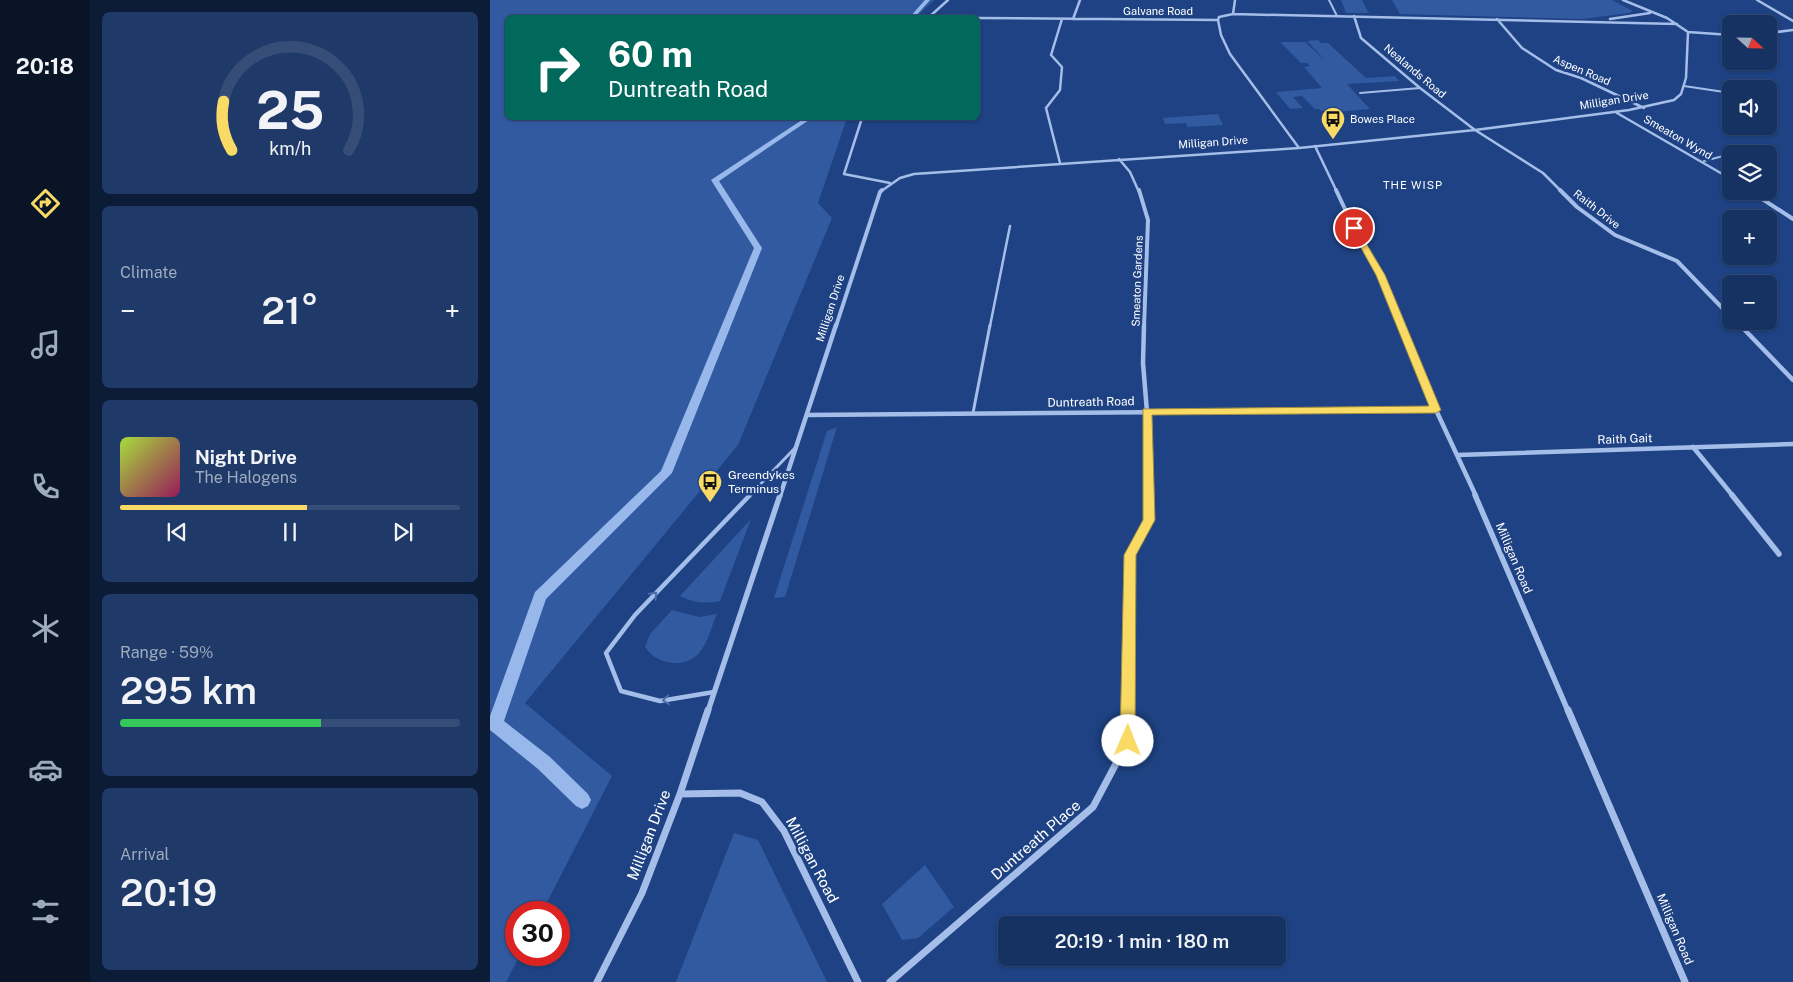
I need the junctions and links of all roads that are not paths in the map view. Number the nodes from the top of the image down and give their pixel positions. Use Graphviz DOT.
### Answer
graph roads {
  1 [pos="948,0"];
  2 [pos="1080,0"];
  3 [pos="1235,0"];
  4 [pos="1329,0"];
  5 [pos="1622,0"];
  6 [pos="1757,0"];
  7 [pos="1652,12"];
  8 [pos="1233,14"];
  9 [pos="931,15"];
  10 [pos="1337,16"];
  11 [pos="1354,16"];
  12 [pos="980,18"];
  13 [pos="1062,19"];
  14 [pos="1073,19"];
  15 [pos="1218,20"];
  16 [pos="1497,20"];
  17 [pos="1793,21"];
  18 [pos="1597,22"];
  19 [pos="1677,24"];
  20 [pos="1793,30"];
  21 [pos="1778,31"];
  22 [pos="1688,32"];
  23 [pos="1722,34"];
  24 [pos="1684,86"];
  25 [pos="1420,88"];
  26 [pos="1722,92"];
  27 [pos="1360,93"];
  28 [pos="1644,108"];
  29 [pos="1616,112"];
  30 [pos="861,120"];
  31 [pos="1475,130"];
  32 [pos="1314,146"];
  33 [pos="1299,148"];
  34 [pos="1722,157"];
  35 [pos="1119,159"];
  36 [pos="1704,162"];
  37 [pos="1060,163"];
  38 [pos="1722,173"];
  39 [pos="890,183"];
  40 [pos="1764,200"];
  41 [pos="1793,219"];
  42 [pos="1010,226"];
  43 [pos="1722,308"];
  44 [pos="1745,330"];
  45 [pos="1793,380"];
  46 [pos="1436,410"];
  47 [pos="1147,412"];
  48 [pos="973,414"];
  49 [pos="807,415"];
  50 [pos="1793,444"];
  51 [pos="795,448"];
  52 [pos="1693,448"];
  53 [pos="1458,455"];
  54 [pos="1779,554"];
  55 [pos="714,692"];
  56 [pos="680,794"];
  57 [pos="597,982"];
  58 [pos="858,982"];
  59 [pos="890,982"];
  60 [pos="1685,982"];
  1 -- 9 [label="street"];
  2 -- 14 [label="street"];
  3 -- 8 [label="street"];
  4 -- 10 [label="lane"];
  5 -- 7 [label="street"];
  6 -- 17 [label="street"];
  7 -- 18 [label="street"];
  7 -- 19 [label="street"];
  8 -- 10 [label="street"];
  8 -- 15 [label="street"];
  10 -- 11 [label="street"];
  11 -- 16 [label="street"];
  11 -- 25 [label="street, Nealands Road"];
  12 -- 13 [label="street, Galvane Road"];
  13 -- 14 [label="street, Galvane Road"];
  13 -- 37 [label="street"];
  14 -- 15 [label="street, Galvane Road"];
  15 -- 33 [label="street"];
  16 -- 18 [label="street"];
  16 -- 28 [label="street, Aspen Road"];
  18 -- 19 [label="street"];
  19 -- 22 [label="street"];
  20 -- 21 [label="street"];
  22 -- 23 [label="street"];
  22 -- 24 [label="street"];
  24 -- 26 [label="lane"];
  24 -- 28 [label="street, Milligan Drive"];
  25 -- 27 [label="lane"];
  25 -- 31 [label="street, Nealands Road"];
  28 -- 29 [label="street, Milligan Drive"];
  29 -- 31 [label="street, Milligan Drive"];
  29 -- 36 [label="street, Smeaton Wynd"];
  30 -- 39 [label="street"];
  31 -- 32 [label="street, Milligan Drive"];
  31 -- 43 [label="street, Raith Drive"];
  32 -- 33 [label="street, Milligan Drive"];
  32 -- 46 [label="street, Milligan Road"];
  33 -- 35 [label="street, Milligan Drive"];
  34 -- 36 [label="lane"];
  35 -- 37 [label="street, Milligan Drive"];
  35 -- 47 [label="street, Smeaton Gardens"];
  36 -- 38 [label="street, Smeaton Wynd"];
  37 -- 39 [label="street, Milligan Drive"];
  39 -- 49 [label="street, Milligan Drive"];
  40 -- 41 [label="street"];
  42 -- 48 [label="lane"];
  44 -- 45 [label="street"];
  46 -- 47 [label="street, Duntreath Road"];
  46 -- 53 [label="street, Milligan Road"];
  47 -- 48 [label="street, Duntreath Road"];
  47 -- 59 [label="street, Duntreath Place"];
  48 -- 49 [label="street, Duntreath Road"];
  49 -- 51 [label="street, Milligan Drive"];
  50 -- 52 [label="street, Raith Gait"];
  51 -- 55 [label="street, Milligan Drive"];
  55 -- 51 [label="lane, one-way"];
  52 -- 53 [label="street, Raith Gait"];
  52 -- 54 [label="street"];
  53 -- 60 [label="street, Milligan Road"];
  55 -- 56 [label="street, Milligan Drive"];
  56 -- 57 [label="street, Milligan Drive"];
  56 -- 58 [label="street, Milligan Road"];
}
